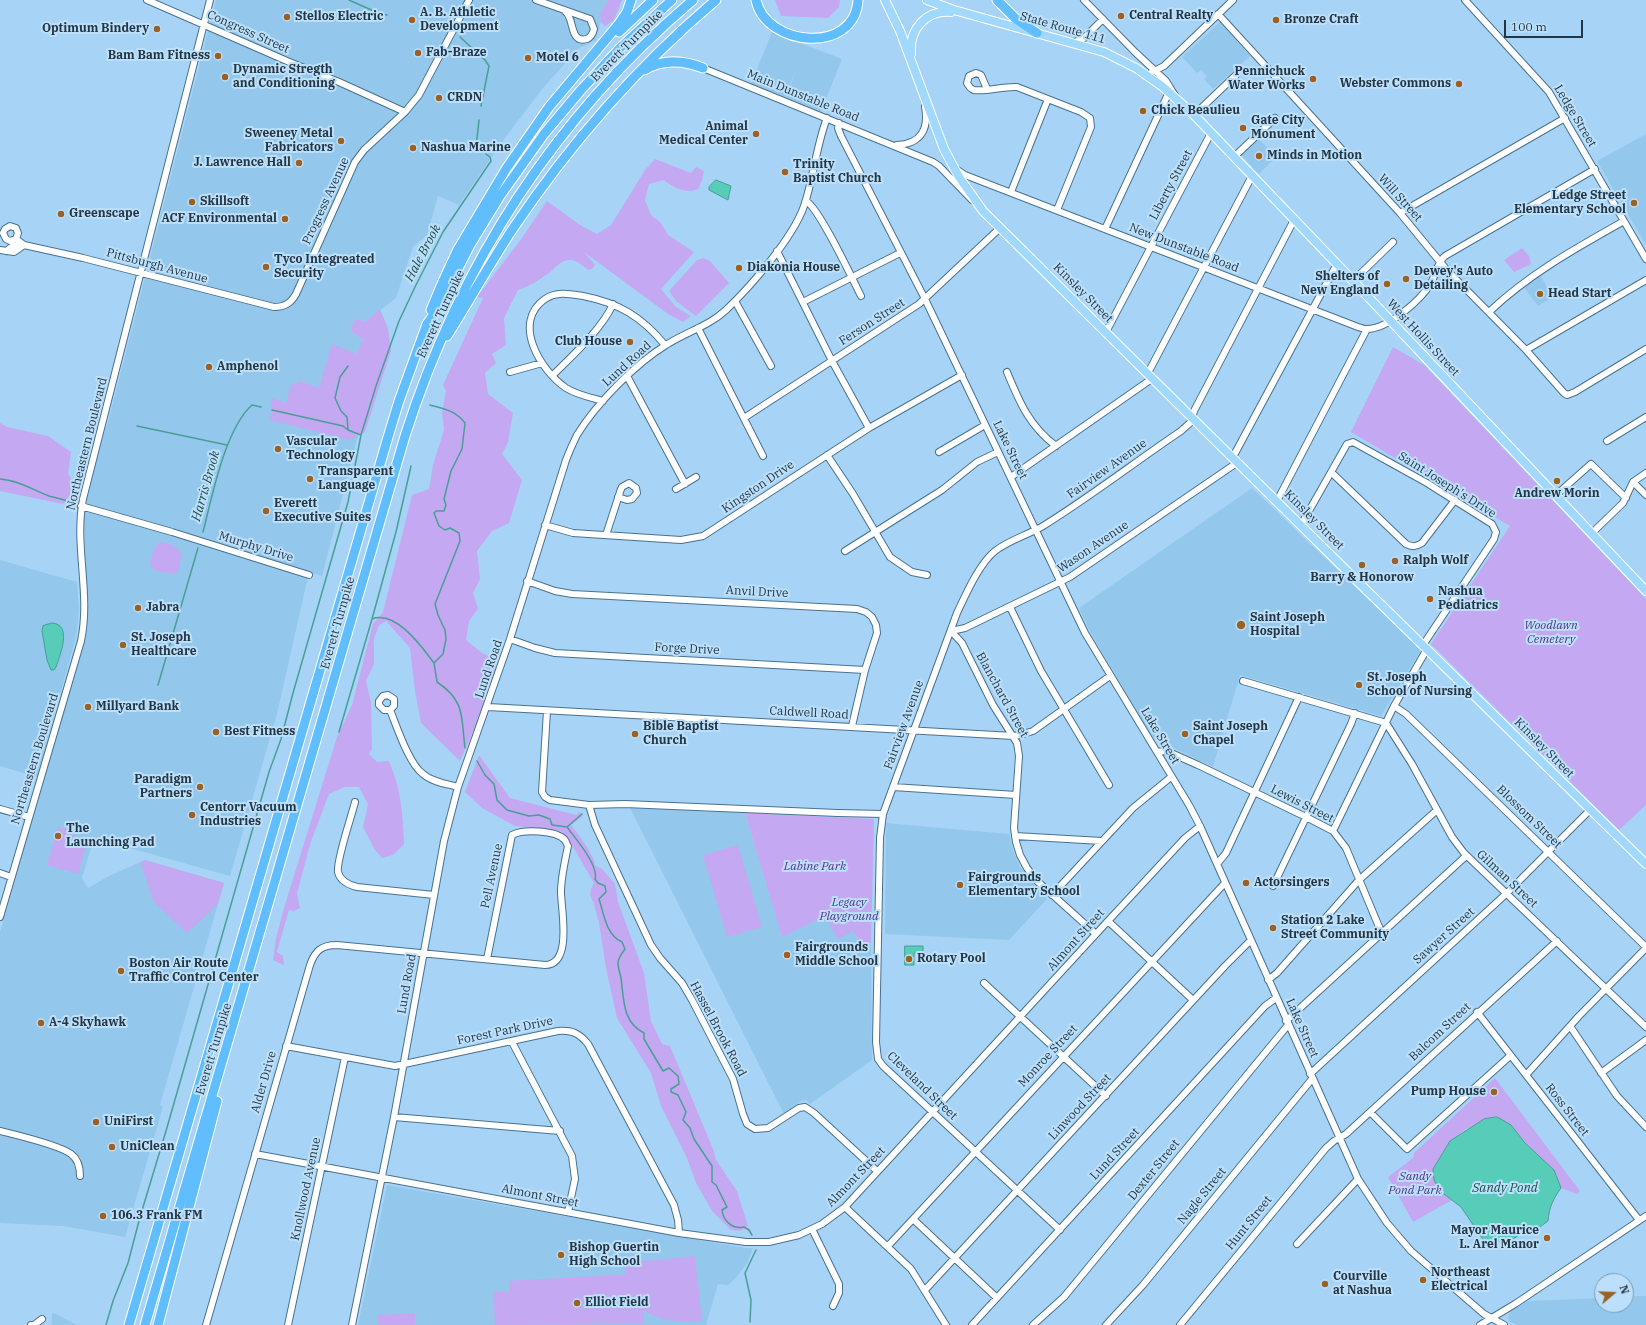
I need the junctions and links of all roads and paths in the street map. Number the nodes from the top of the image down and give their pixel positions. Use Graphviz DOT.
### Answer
graph roads {
  1 [pos="147,0"];
  2 [pos="210,0"];
  3 [pos="469,0"];
  4 [pos="536,0"];
  5 [pos="631,0"];
  6 [pos="653,0"];
  7 [pos="672,0"];
  8 [pos="694,0"];
  9 [pos="716,0"];
  10 [pos="756,0"];
  11 [pos="858,0"];
  12 [pos="885,0"];
  13 [pos="927,0"];
  14 [pos="997,0"];
  15 [pos="1084,0"];
  16 [pos="1233,0"];
  17 [pos="1465,0"];
  18 [pos="565,10"];
  19 [pos="972,14"];
  20 [pos="1218,14"];
  21 [pos="1103,19"];
  22 [pos="204,25"];
  23 [pos="1037,33"];
  24 [pos="1073,42"];
  25 [pos="913,66"];
  26 [pos="703,68"];
  27 [pos="1140,71"];
  28 [pos="1155,71"];
  29 [pos="1236,75"];
  30 [pos="634,77"];
  31 [pos="571,80"];
  32 [pos="987,89"];
  33 [pos="921,90"];
  34 [pos="1169,92"];
  35 [pos="1048,99"];
  36 [pos="1179,101"];
  37 [pos="405,112"];
  38 [pos="1194,115"];
  39 [pos="827,118"];
  40 [pos="1275,118"];
  41 [pos="1565,118"];
  42 [pos="839,123"];
  43 [pos="1210,133"];
  44 [pos="894,145"];
  45 [pos="1234,157"];
  46 [pos="951,163"];
  47 [pos="1595,170"];
  48 [pos="1252,176"];
  49 [pos="971,177"];
  50 [pos="968,190"];
  51 [pos="1011,192"];
  52 [pos="806,200"];
  53 [pos="1057,210"];
  54 [pos="983,211"];
  55 [pos="1400,213"];
  56 [pos="1294,220"];
  57 [pos="1624,221"];
  58 [pos="1000,228"];
  59 [pos="1105,229"];
  60 [pos="16,239"];
  61 [pos="1393,242"];
  62 [pos="24,245"];
  63 [pos="1150,247"];
  64 [pos="3,251"];
  65 [pos="777,251"];
  66 [pos="900,253"];
  67 [pos="1646,259"];
  68 [pos="1440,260"];
  69 [pos="1336,264"];
  70 [pos="1205,268"];
  71 [pos="141,273"];
  72 [pos="851,278"];
  73 [pos="1646,280"];
  74 [pos="1352,281"];
  75 [pos="1259,289"];
  76 [pos="861,296"];
  77 [pos="925,299"];
  78 [pos="293,300"];
  79 [pos="735,301"];
  80 [pos="803,302"];
  81 [pos="613,304"];
  82 [pos="1312,310"];
  83 [pos="1489,312"];
  84 [pos="1391,322"];
  85 [pos="427,324"];
  86 [pos="698,328"];
  87 [pos="1367,329"];
  88 [pos="1106,332"];
  89 [pos="665,345"];
  90 [pos="1646,349"];
  91 [pos="1526,350"];
  92 [pos="832,361"];
  93 [pos="542,363"];
  94 [pos="430,365"];
  95 [pos="771,366"];
  96 [pos="510,372"];
  97 [pos="1007,372"];
  98 [pos="553,375"];
  99 [pos="962,375"];
  100 [pos="627,376"];
  101 [pos="1150,376"];
  102 [pos="604,401"];
  103 [pos="1192,417"];
  104 [pos="1646,417"];
  105 [pos="744,418"];
  106 [pos="986,424"];
  107 [pos="869,428"];
  108 [pos="1607,441"];
  109 [pos="1056,446"];
  110 [pos="939,452"];
  111 [pos="998,452"];
  112 [pos="826,455"];
  113 [pos="764,456"];
  114 [pos="1235,460"];
  115 [pos="1331,472"];
  116 [pos="1646,473"];
  117 [pos="696,477"];
  118 [pos="1011,477"];
  119 [pos="1633,482"];
  120 [pos="684,484"];
  121 [pos="676,489"];
  122 [pos="1646,494"];
  123 [pos="1556,495"];
  124 [pos="618,497"];
  125 [pos="1626,498"];
  126 [pos="1455,500"];
  127 [pos="1278,501"];
  128 [pos="81,506"];
  129 [pos="545,525"];
  130 [pos="1301,525"];
  131 [pos="1036,530"];
  132 [pos="875,532"];
  133 [pos="1592,533"];
  134 [pos="606,535"];
  135 [pos="845,551"];
  136 [pos="309,575"];
  137 [pos="927,575"];
  138 [pos="527,581"];
  139 [pos="1061,582"];
  140 [pos="1646,591"];
  141 [pos="1010,607"];
  142 [pos="951,631"];
  143 [pos="510,639"];
  144 [pos="1425,647"];
  145 [pos="865,670"];
  146 [pos="1110,676"];
  147 [pos="1243,681"];
  148 [pos="1299,698"];
  149 [pos="1394,706"];
  150 [pos="488,707"];
  151 [pos="1064,709"];
  152 [pos="390,710"];
  153 [pos="547,711"];
  154 [pos="1355,713"];
  155 [pos="1386,723"];
  156 [pos="852,726"];
  157 [pos="914,729"];
  158 [pos="1014,736"];
  159 [pos="1157,752"];
  160 [pos="1171,777"];
  161 [pos="1109,785"];
  162 [pos="893,787"];
  163 [pos="458,788"];
  164 [pos="1255,792"];
  165 [pos="1016,795"];
  166 [pos="355,802"];
  167 [pos="589,805"];
  168 [pos="0,809"];
  169 [pos="1437,810"];
  170 [pos="1590,810"];
  171 [pos="884,814"];
  172 [pos="29,817"];
  173 [pos="1306,817"];
  174 [pos="1200,826"];
  175 [pos="1333,831"];
  176 [pos="1015,836"];
  177 [pos="1102,841"];
  178 [pos="1548,852"];
  179 [pos="1466,856"];
  180 [pos="1217,864"];
  181 [pos="1646,864"];
  182 [pos="0,873"];
  183 [pos="11,877"];
  184 [pos="1359,880"];
  185 [pos="1225,883"];
  186 [pos="1273,886"];
  187 [pos="1507,893"];
  188 [pos="434,895"];
  189 [pos="1052,895"];
  190 [pos="0,917"];
  191 [pos="1108,921"];
  192 [pos="263,923"];
  193 [pos="1096,934"];
  194 [pos="1382,934"];
  195 [pos="1251,940"];
  196 [pos="1557,941"];
  197 [pos="1646,947"];
  198 [pos="424,953"];
  199 [pos="487,959"];
  200 [pos="1152,961"];
  201 [pos="555,963"];
  202 [pos="1268,980"];
  203 [pos="984,983"];
  204 [pos="1606,989"];
  205 [pos="1276,998"];
  206 [pos="1193,1000"];
  207 [pos="1477,1012"];
  208 [pos="1020,1016"];
  209 [pos="1287,1023"];
  210 [pos="1570,1026"];
  211 [pos="1646,1027"];
  212 [pos="1646,1040"];
  213 [pos="512,1042"];
  214 [pos="286,1046"];
  215 [pos="1510,1056"];
  216 [pos="345,1057"];
  217 [pos="1064,1057"];
  218 [pos="404,1064"];
  219 [pos="1601,1073"];
  220 [pos="1526,1075"];
  221 [pos="1311,1077"];
  222 [pos="1106,1096"];
  223 [pos="932,1112"];
  224 [pos="1370,1112"];
  225 [pos="394,1117"];
  226 [pos="1646,1127"];
  227 [pos="0,1131"];
  228 [pos="560,1131"];
  229 [pos="1338,1138"];
  230 [pos="976,1152"];
  231 [pos="255,1154"];
  232 [pos="322,1166"];
  233 [pos="877,1171"];
  234 [pos="80,1176"];
  235 [pos="382,1177"];
  236 [pos="1358,1179"];
  237 [pos="1018,1190"];
  238 [pos="845,1206"];
  239 [pos="568,1212"];
  240 [pos="1646,1216"];
  241 [pos="913,1219"];
  242 [pos="1639,1220"];
  243 [pos="812,1229"];
  244 [pos="1060,1230"];
  245 [pos="680,1233"];
  246 [pos="1297,1244"];
  247 [pos="888,1246"];
  248 [pos="150,1253"];
  249 [pos="955,1259"];
  250 [pos="925,1290"];
  251 [pos="997,1298"];
  252 [pos="833,1306"];
  253 [pos="1491,1318"];
  254 [pos="42,1319"];
  255 [pos="31,1325"];
  256 [pos="122,1325"];
  257 [pos="129,1325"];
  258 [pos="145,1325"];
  259 [pos="158,1325"];
  260 [pos="206,1325"];
  261 [pos="288,1325"];
  262 [pos="352,1325"];
  263 [pos="946,1325"];
  264 [pos="972,1325"];
  265 [pos="1033,1325"];
  266 [pos="1106,1325"];
  267 [pos="1180,1325"];
  268 [pos="1480,1325"];
  269 [pos="1504,1325"];
  1 -- 22 [label="street, Congress Street"];
  2 -- 22 [label="street, Northeastern Boulevard"];
  3 -- 37 [label="street, Progress Avenue"];
  4 -- 18 [label="street"];
  5 -- 31 [label="highway"];
  6 -- 31 [label="highway"];
  7 -- 85 [label="highway, Everett Turnpike"];
  8 -- 94 [label="highway, Everett Turnpike"];
  9 -- 30 [label="highway"];
  10 -- 11 [label="highway"];
  12 -- 25 [label="main road"];
  13 -- 19 [label="main road, State Route 111"];
  14 -- 23 [label="highway"];
  15 -- 21 [label="street, West Hollis Street"];
  16 -- 20 [label="street"];
  17 -- 41 [label="street, Ledge Street"];
  18 -- 18 [label="street"];
  19 -- 23 [label="main road, State Route 111"];
  19 -- 25 [label="main road"];
  20 -- 28 [label="street"];
  20 -- 55 [label="street, Will Street"];
  21 -- 24 [label="street"];
  21 -- 28 [label="street, West Hollis Street"];
  22 -- 37 [label="street, Congress Street"];
  22 -- 71 [label="street, Northeastern Boulevard"];
  23 -- 24 [label="main road, State Route 111"];
  24 -- 27 [label="main road, State Route 111"];
  25 -- 33 [label="main road"];
  26 -- 30 [label="highway"];
  26 -- 39 [label="street, Main Dunstable Road"];
  27 -- 28 [label="street"];
  27 -- 34 [label="main road, State Route 111"];
  28 -- 36 [label="street, West Hollis Street"];
  29 -- 38 [label="street"];
  30 -- 94 [label="highway"];
  31 -- 85 [label="highway"];
  32 -- 35 [label="street"];
  33 -- 44 [label="street"];
  33 -- 46 [label="main road"];
  34 -- 36 [label="main road, State Route 111"];
  34 -- 59 [label="street"];
  35 -- 51 [label="street"];
  35 -- 53 [label="street"];
  36 -- 38 [label="main road, West Hollis Street"];
  37 -- 78 [label="street, Progress Avenue"];
  38 -- 43 [label="main road, West Hollis Street"];
  39 -- 42 [label="street, Main Dunstable Road"];
  39 -- 52 [label="street, Lund Road"];
  40 -- 45 [label="street"];
  41 -- 47 [label="street, Ledge Street"];
  41 -- 55 [label="street"];
  42 -- 44 [label="street, Main Dunstable Road"];
  42 -- 66 [label="street, Lake Street"];
  43 -- 45 [label="main road, West Hollis Street"];
  43 -- 63 [label="street, Liberty Street"];
  44 -- 54 [label="street, Main Dunstable Road"];
  45 -- 48 [label="main road, West Hollis Street"];
  46 -- 49 [label="street, New Dunstable Road"];
  46 -- 50 [label="main road"];
  47 -- 57 [label="street, Ledge Street"];
  47 -- 68 [label="street"];
  48 -- 56 [label="main road, West Hollis Street"];
  48 -- 70 [label="street"];
  49 -- 50 [label="street"];
  49 -- 51 [label="street, New Dunstable Road"];
  50 -- 54 [label="main road, Kinsley Street"];
  51 -- 53 [label="street, New Dunstable Road"];
  52 -- 65 [label="street, Lund Road"];
  52 -- 72 [label="street"];
  53 -- 59 [label="street, New Dunstable Road"];
  54 -- 58 [label="main road, Kinsley Street"];
  55 -- 68 [label="street, Will Street"];
  56 -- 69 [label="main road, West Hollis Street"];
  56 -- 75 [label="street, Fairview Avenue"];
  57 -- 67 [label="street, Ledge Street"];
  57 -- 83 [label="street"];
  58 -- 77 [label="street, Ferson Street"];
  58 -- 88 [label="main road, Kinsley Street"];
  59 -- 63 [label="street, New Dunstable Road"];
  60 -- 62 [label="street, Pittsburgh Avenue"];
  61 -- 74 [label="street"];
  62 -- 64 [label="street"];
  62 -- 71 [label="street, Pittsburgh Avenue"];
  63 -- 70 [label="street, New Dunstable Road"];
  63 -- 88 [label="street, Liberty Street"];
  65 -- 79 [label="street, Lund Road"];
  65 -- 80 [label="street"];
  66 -- 72 [label="street"];
  66 -- 77 [label="street, Lake Street"];
  68 -- 83 [label="street, Will Street"];
  68 -- 84 [label="street"];
  69 -- 74 [label="main road, West Hollis Street"];
  69 -- 82 [label="street"];
  70 -- 75 [label="street, New Dunstable Road"];
  70 -- 101 [label="street"];
  71 -- 78 [label="street, Pittsburgh Avenue"];
  71 -- 128 [label="street, Northeastern Boulevard"];
  72 -- 76 [label="street"];
  72 -- 80 [label="street"];
  73 -- 91 [label="street"];
  74 -- 84 [label="main road, West Hollis Street"];
  75 -- 82 [label="street, New Dunstable Road"];
  75 -- 103 [label="street, Fairview Avenue"];
  77 -- 92 [label="street, Ferson Street"];
  77 -- 99 [label="street, Lake Street"];
  79 -- 86 [label="street, Lund Road"];
  79 -- 95 [label="street"];
  80 -- 92 [label="street"];
  81 -- 89 [label="street"];
  81 -- 93 [label="street"];
  81 -- 98 [label="street"];
  82 -- 87 [label="street, New Dunstable Road"];
  82 -- 114 [label="street"];
  83 -- 91 [label="street, Will Street"];
  84 -- 87 [label="street"];
  84 -- 123 [label="main road, West Hollis Street"];
  85 -- 248 [label="highway, Everett Turnpike"];
  86 -- 89 [label="street, Lund Road"];
  86 -- 105 [label="street"];
  87 -- 127 [label="street"];
  88 -- 101 [label="main road, Kinsley Street"];
  89 -- 100 [label="street, Lund Road"];
  90 -- 91 [label="street, Will Street"];
  92 -- 105 [label="street, Ferson Street"];
  92 -- 107 [label="street"];
  93 -- 96 [label="street"];
  93 -- 98 [label="street"];
  94 -- 192 [label="highway, Everett Turnpike"];
  97 -- 109 [label="street"];
  98 -- 102 [label="street"];
  99 -- 106 [label="street, Lake Street"];
  99 -- 107 [label="street, Kingston Drive"];
  100 -- 102 [label="street, Lund Road"];
  100 -- 120 [label="street"];
  101 -- 103 [label="main road, Kinsley Street"];
  101 -- 109 [label="street"];
  102 -- 129 [label="street, Lund Road"];
  103 -- 114 [label="main road, Kinsley Street"];
  103 -- 131 [label="street, Fairview Avenue"];
  104 -- 108 [label="street"];
  105 -- 113 [label="street"];
  106 -- 110 [label="street"];
  106 -- 111 [label="street, Lake Street"];
  107 -- 112 [label="street, Kingston Drive"];
  109 -- 118 [label="street"];
  111 -- 118 [label="street, Lake Street"];
  111 -- 132 [label="street"];
  112 -- 132 [label="street"];
  112 -- 134 [label="street, Kingston Drive"];
  114 -- 127 [label="main road, Kinsley Street"];
  114 -- 139 [label="street, Wason Avenue"];
  115 -- 126 [label="street, Saint Joseph's Drive"];
  115 -- 126 [label="street"];
  115 -- 130 [label="street, Saint Joseph's Drive"];
  116 -- 119 [label="street"];
  117 -- 120 [label="street"];
  118 -- 131 [label="street, Lake Street"];
  119 -- 122 [label="street"];
  119 -- 125 [label="street"];
  120 -- 121 [label="street"];
  123 -- 125 [label="street"];
  123 -- 133 [label="main road, West Hollis Street"];
  124 -- 134 [label="street"];
  125 -- 133 [label="street"];
  126 -- 144 [label="street, Saint Joseph's Drive"];
  127 -- 130 [label="main road, Kinsley Street"];
  128 -- 136 [label="street, Murphy Drive"];
  128 -- 172 [label="street, Northeastern Boulevard"];
  129 -- 134 [label="street, Kingston Drive"];
  129 -- 138 [label="street, Lund Road"];
  130 -- 144 [label="main road, Kinsley Street"];
  131 -- 139 [label="street, Lake Street"];
  131 -- 142 [label="street, Fairview Avenue"];
  132 -- 135 [label="street"];
  132 -- 137 [label="street"];
  133 -- 140 [label="main road, West Hollis Street"];
  138 -- 143 [label="street, Lund Road"];
  138 -- 145 [label="street, Anvil Drive"];
  139 -- 141 [label="street, Wason Avenue"];
  139 -- 146 [label="street, Lake Street"];
  141 -- 142 [label="street, Wason Avenue"];
  141 -- 151 [label="street"];
  142 -- 157 [label="street, Fairview Avenue"];
  142 -- 158 [label="street, Blanchard Street"];
  143 -- 145 [label="street, Forge Drive"];
  143 -- 150 [label="street, Lund Road"];
  144 -- 149 [label="street"];
  144 -- 170 [label="main road, Kinsley Street"];
  145 -- 156 [label="street, Anvil Drive"];
  146 -- 151 [label="street, Caldwell Road"];
  146 -- 159 [label="street, Lake Street"];
  147 -- 148 [label="street"];
  148 -- 154 [label="street"];
  148 -- 164 [label="street"];
  149 -- 155 [label="street"];
  149 -- 178 [label="street, Blossom Street"];
  150 -- 153 [label="street, Caldwell Road"];
  150 -- 163 [label="street, Lund Road"];
  151 -- 158 [label="street, Caldwell Road"];
  151 -- 161 [label="street"];
  152 -- 163 [label="street"];
  153 -- 156 [label="street, Caldwell Road"];
  153 -- 167 [label="street"];
  154 -- 155 [label="street"];
  154 -- 173 [label="street"];
  155 -- 169 [label="street, Gilman Street"];
  155 -- 175 [label="street"];
  156 -- 157 [label="street, Caldwell Road"];
  157 -- 158 [label="street, Caldwell Road"];
  157 -- 162 [label="street, Fairview Avenue"];
  158 -- 165 [label="street, Blanchard Street"];
  159 -- 160 [label="street, Lake Street"];
  159 -- 164 [label="street, Lewis Street"];
  160 -- 174 [label="street, Lake Street"];
  160 -- 177 [label="street"];
  162 -- 165 [label="street"];
  162 -- 171 [label="street, Fairview Avenue"];
  163 -- 188 [label="street, Lund Road"];
  164 -- 173 [label="street, Lewis Street"];
  164 -- 180 [label="street"];
  165 -- 176 [label="street, Blanchard Street"];
  166 -- 188 [label="street"];
  167 -- 171 [label="street"];
  167 -- 233 [label="street, Hassel Brook Road"];
  168 -- 172 [label="street"];
  169 -- 179 [label="street, Gilman Street"];
  169 -- 184 [label="street"];
  170 -- 178 [label="street, Sawyer Street"];
  170 -- 181 [label="main road, Kinsley Street"];
  171 -- 223 [label="street, Cleveland Street"];
  172 -- 183 [label="street, Northeastern Boulevard"];
  173 -- 175 [label="street, Lewis Street"];
  173 -- 186 [label="street"];
  174 -- 180 [label="street, Lake Street"];
  174 -- 191 [label="street, Almont Street"];
  175 -- 184 [label="street, Lewis Street"];
  176 -- 177 [label="street"];
  176 -- 189 [label="street, Blanchard Street"];
  177 -- 189 [label="street"];
  178 -- 187 [label="street, Sawyer Street"];
  178 -- 197 [label="street, Blossom Street"];
  179 -- 187 [label="street, Gilman Street"];
  179 -- 194 [label="street, Dexter Street"];
  180 -- 185 [label="street, Lake Street"];
  182 -- 183 [label="street"];
  183 -- 190 [label="street, Northeastern Boulevard"];
  184 -- 194 [label="street, Lewis Street"];
  184 -- 202 [label="street"];
  185 -- 195 [label="street, Lake Street"];
  185 -- 200 [label="street, Monroe Street"];
  187 -- 196 [label="street, Gilman Street"];
  187 -- 221 [label="street, Sawyer Street"];
  188 -- 198 [label="street, Lund Road"];
  189 -- 193 [label="street, Blanchard Street"];
  191 -- 193 [label="street, Almont Street"];
  191 -- 200 [label="street"];
  192 -- 258 [label="highway, Everett Turnpike"];
  192 -- 259 [label="highway"];
  193 -- 208 [label="street, Almont Street"];
  194 -- 209 [label="street, Dexter Street"];
  195 -- 202 [label="street, Lake Street"];
  195 -- 206 [label="street, Linwood Street"];
  196 -- 204 [label="street, Gilman Street"];
  196 -- 207 [label="street, Balcom Street"];
  197 -- 204 [label="street"];
  198 -- 199 [label="street, Alder Drive"];
  198 -- 214 [label="street, Alder Drive"];
  198 -- 218 [label="street, Lund Road"];
  199 -- 201 [label="street, Alder Drive"];
  199 -- 201 [label="street, Pell Avenue"];
  200 -- 206 [label="street"];
  200 -- 217 [label="street, Monroe Street"];
  202 -- 205 [label="street, Lake Street"];
  203 -- 208 [label="street"];
  204 -- 210 [label="street"];
  204 -- 211 [label="street, Gilman Street"];
  205 -- 209 [label="street, Lake Street"];
  205 -- 244 [label="street, Lund Street"];
  206 -- 222 [label="street, Linwood Street"];
  207 -- 215 [label="street, Ross Street"];
  207 -- 224 [label="street, Balcom Street"];
  208 -- 217 [label="street"];
  208 -- 223 [label="street, Almont Street"];
  209 -- 221 [label="street, Lake Street"];
  209 -- 265 [label="street, Dexter Street"];
  210 -- 219 [label="street"];
  210 -- 220 [label="street"];
  212 -- 219 [label="street"];
  213 -- 218 [label="street, Forest Park Drive"];
  213 -- 228 [label="street"];
  213 -- 245 [label="street, Forest Park Drive"];
  214 -- 216 [label="street, Forest Park Drive"];
  214 -- 231 [label="street, Alder Drive"];
  215 -- 220 [label="street, Ross Street"];
  215 -- 224 [label="street"];
  216 -- 218 [label="street, Forest Park Drive"];
  216 -- 232 [label="street, Knollwood Avenue"];
  217 -- 222 [label="street"];
  217 -- 230 [label="street, Monroe Street"];
  218 -- 225 [label="street, Lund Road"];
  219 -- 226 [label="street"];
  220 -- 242 [label="street, Ross Street"];
  221 -- 229 [label="street, Lake Street"];
  221 -- 266 [label="street, Nagle Street"];
  222 -- 237 [label="street, Linwood Street"];
  223 -- 230 [label="street, Cleveland Street"];
  223 -- 233 [label="street, Almont Street"];
  224 -- 229 [label="street, Balcom Street"];
  225 -- 228 [label="street"];
  225 -- 235 [label="street, Lund Road"];
  227 -- 234 [label="street"];
  228 -- 239 [label="street"];
  229 -- 236 [label="street, Lake Street"];
  229 -- 267 [label="street, Hunt Street"];
  230 -- 237 [label="street, Cleveland Street"];
  230 -- 241 [label="street, Monroe Street"];
  231 -- 232 [label="street, Almont Street"];
  231 -- 260 [label="street, Alder Drive"];
  232 -- 235 [label="street, Almont Street"];
  232 -- 261 [label="street, Knollwood Avenue"];
  233 -- 238 [label="street, Almont Street"];
  235 -- 239 [label="street, Almont Street"];
  235 -- 262 [label="street, Lund Road"];
  236 -- 246 [label="street"];
  236 -- 253 [label="street, Lake Street"];
  237 -- 244 [label="street, Cleveland Street"];
  237 -- 249 [label="street, Linwood Street"];
  238 -- 243 [label="street, Almont Street"];
  238 -- 247 [label="street"];
  239 -- 245 [label="street, Almont Street"];
  240 -- 242 [label="street"];
  241 -- 247 [label="street, Monroe Street"];
  241 -- 249 [label="street"];
  242 -- 253 [label="street"];
  243 -- 245 [label="street, Almont Street"];
  243 -- 252 [label="street"];
  244 -- 251 [label="street, Lund Street"];
  247 -- 250 [label="street"];
  248 -- 256 [label="highway"];
  248 -- 257 [label="highway, Everett Turnpike"];
  249 -- 250 [label="street, Linwood Street"];
  249 -- 251 [label="street"];
  250 -- 263 [label="street"];
  251 -- 264 [label="street, Lund Street"];
  253 -- 268 [label="street"];
  253 -- 269 [label="street, Lake Street"];
  254 -- 255 [label="street"];
}
